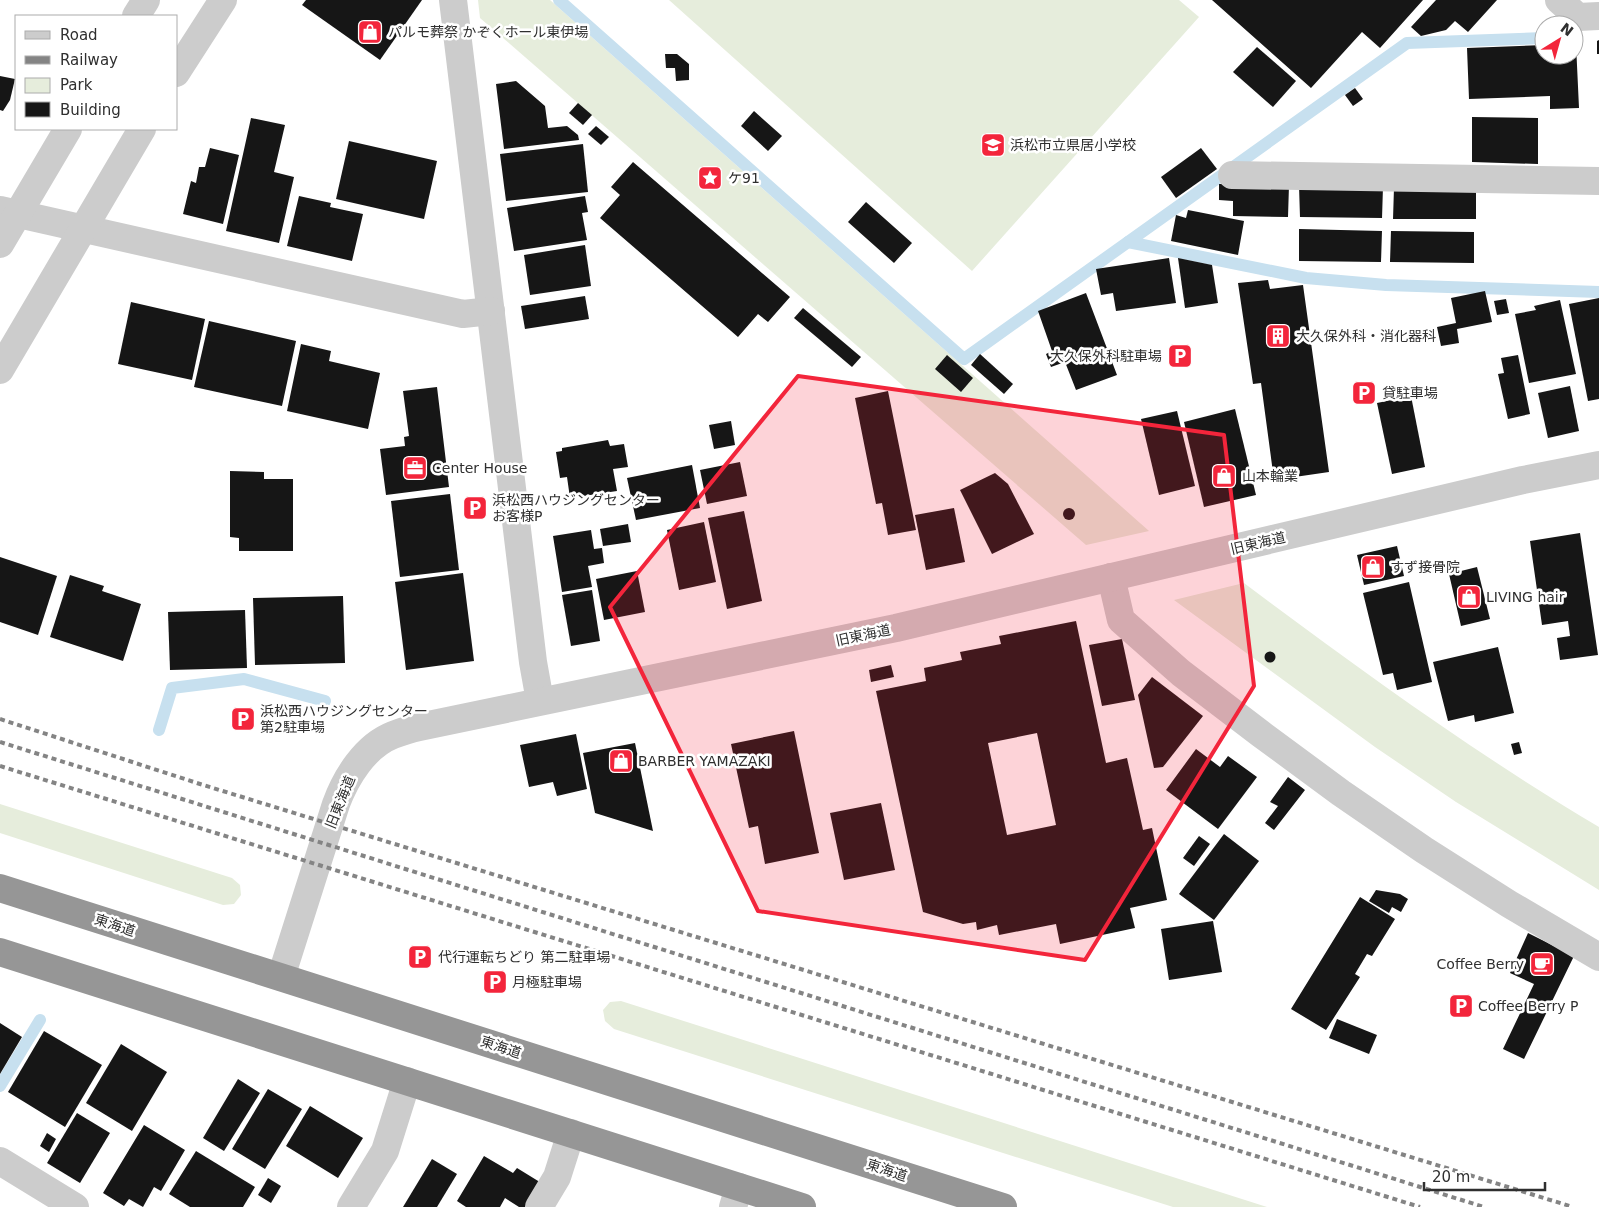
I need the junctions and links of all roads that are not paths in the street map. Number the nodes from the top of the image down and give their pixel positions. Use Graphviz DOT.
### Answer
graph roads {
  1 [pos="146,0"];
  2 [pos="223,0"];
  3 [pos="453,0"];
  4 [pos="1559,0"];
  5 [pos="137,15"];
  6 [pos="1599,16"];
  7 [pos="178,70"];
  8 [pos="67,130"];
  9 [pos="141,130"];
  10 [pos="1232,176"];
  11 [pos="1599,181"];
  12 [pos="9,212"];
  13 [pos="83,229"];
  14 [pos="0,244"];
  15 [pos="491,311"];
  16 [pos="0,370"];
  17 [pos="1599,465"];
  18 [pos="1111,577"];
  19 [pos="540,701"];
  20 [pos="0,888"];
  21 [pos="0,952"];
  22 [pos="1599,957"];
  23 [pos="281,977"];
  24 [pos="407,1081"];
  25 [pos="571,1133"];
  26 [pos="0,1161"];
  27 [pos="736,1197"];
  28 [pos="75,1207"];
  29 [pos="352,1207"];
  30 [pos="539,1207"];
  31 [pos="802,1207"];
  32 [pos="1003,1207"];
  1 -- 5 [label="street"];
  2 -- 7 [label="street"];
  3 -- 15 [label="street"];
  4 -- 6 [label="street"];
  8 -- 12 [label="street"];
  9 -- 13 [label="street"];
  10 -- 11 [label="street"];
  12 -- 13 [label="street"];
  12 -- 14 [label="street"];
  13 -- 15 [label="street"];
  13 -- 16 [label="street"];
  15 -- 19 [label="street"];
  17 -- 18 [label="street, 旧東海道"];
  18 -- 19 [label="street, 旧東海道"];
  18 -- 22 [label="street"];
  19 -- 23 [label="street, 旧東海道"];
  20 -- 23 [label="highway, 東海道"];
  21 -- 24 [label="highway"];
  23 -- 32 [label="highway, 東海道"];
  24 -- 25 [label="highway"];
  24 -- 29 [label="street"];
  25 -- 27 [label="highway"];
  25 -- 30 [label="street"];
  26 -- 28 [label="street"];
  27 -- 31 [label="highway"];
}
